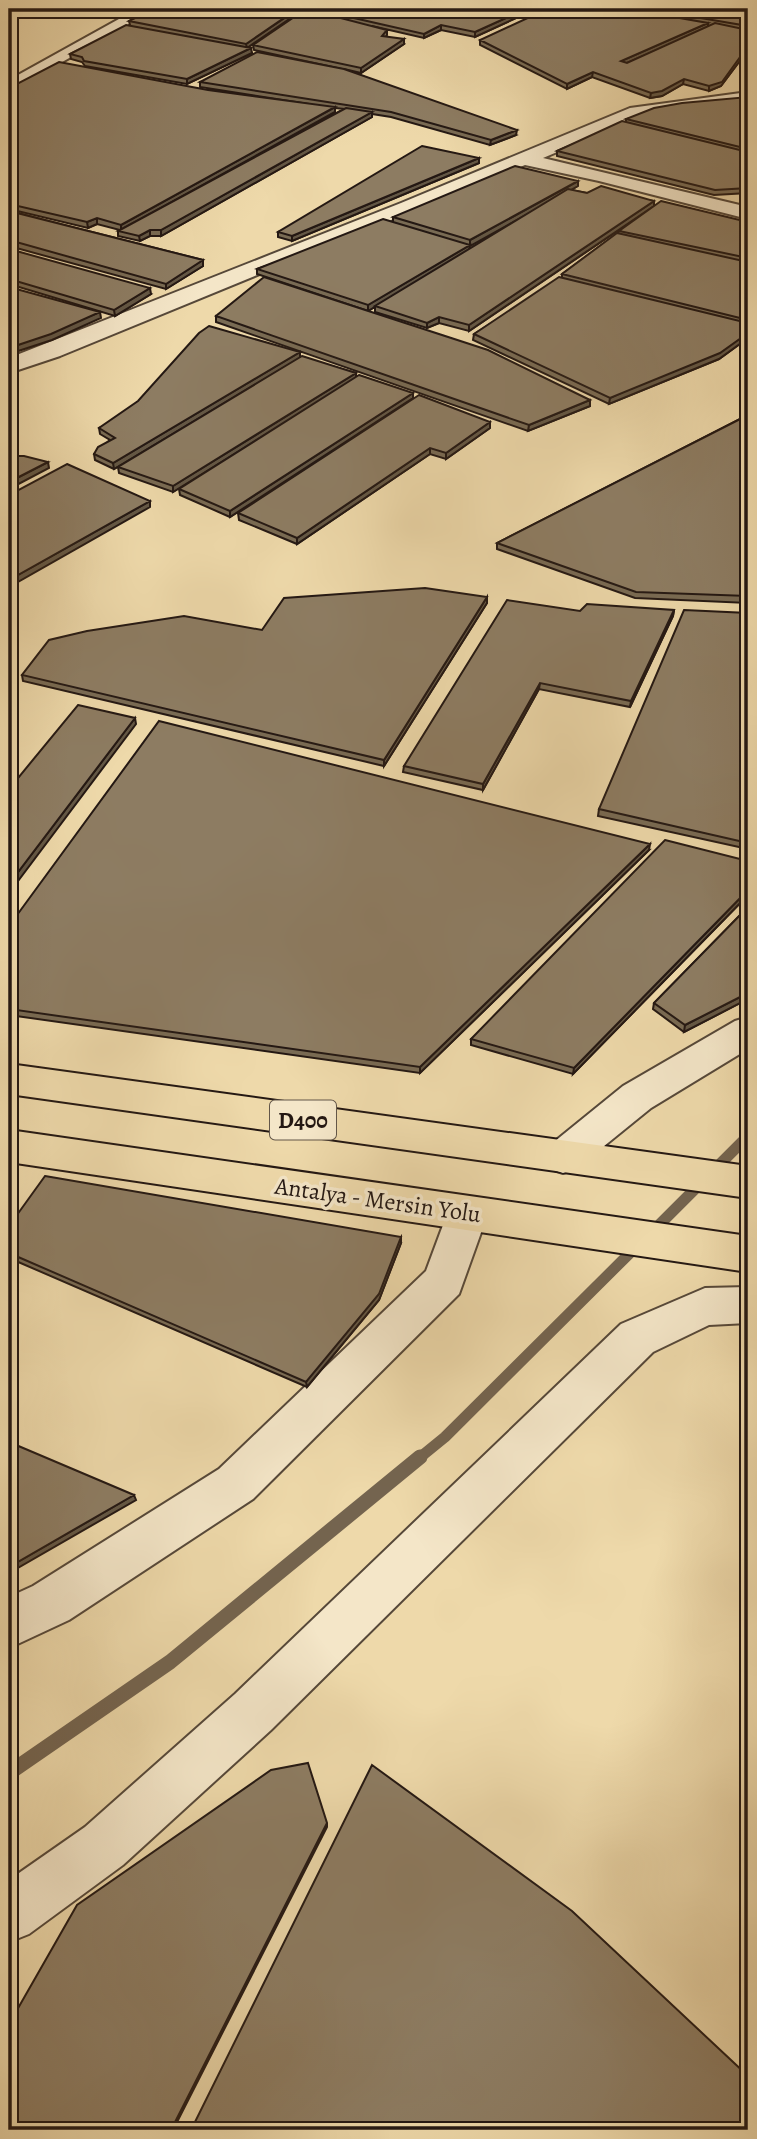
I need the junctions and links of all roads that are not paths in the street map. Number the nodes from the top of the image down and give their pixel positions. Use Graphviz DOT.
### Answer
graph roads {
  1 [pos="148,9"];
  2 [pos="9,87"];
  3 [pos="748,97"];
  4 [pos="522,159"];
  5 [pos="748,213"];
  6 [pos="9,366"];
  7 [pos="748,1031"];
  8 [pos="9,1079"];
  9 [pos="9,1146"];
  10 [pos="580,1160"];
  11 [pos="748,1182"];
  12 [pos="467,1213"];
  13 [pos="748,1254"];
  14 [pos="748,1305"];
  15 [pos="9,1623"];
  16 [pos="9,1914"];
  1 -- 2 [label="street"];
  3 -- 4 [label="street"];
  4 -- 5 [label="street"];
  4 -- 6 [label="street"];
  7 -- 10 [label="street"];
  8 -- 10 [label="highway, D400"];
  9 -- 12 [label="highway, Antalya - Mersin Yolu"];
  10 -- 11 [label="highway, D400"];
  12 -- 13 [label="highway, Antalya - Mersin Yolu"];
  12 -- 15 [label="street"];
  14 -- 16 [label="street"];
}
